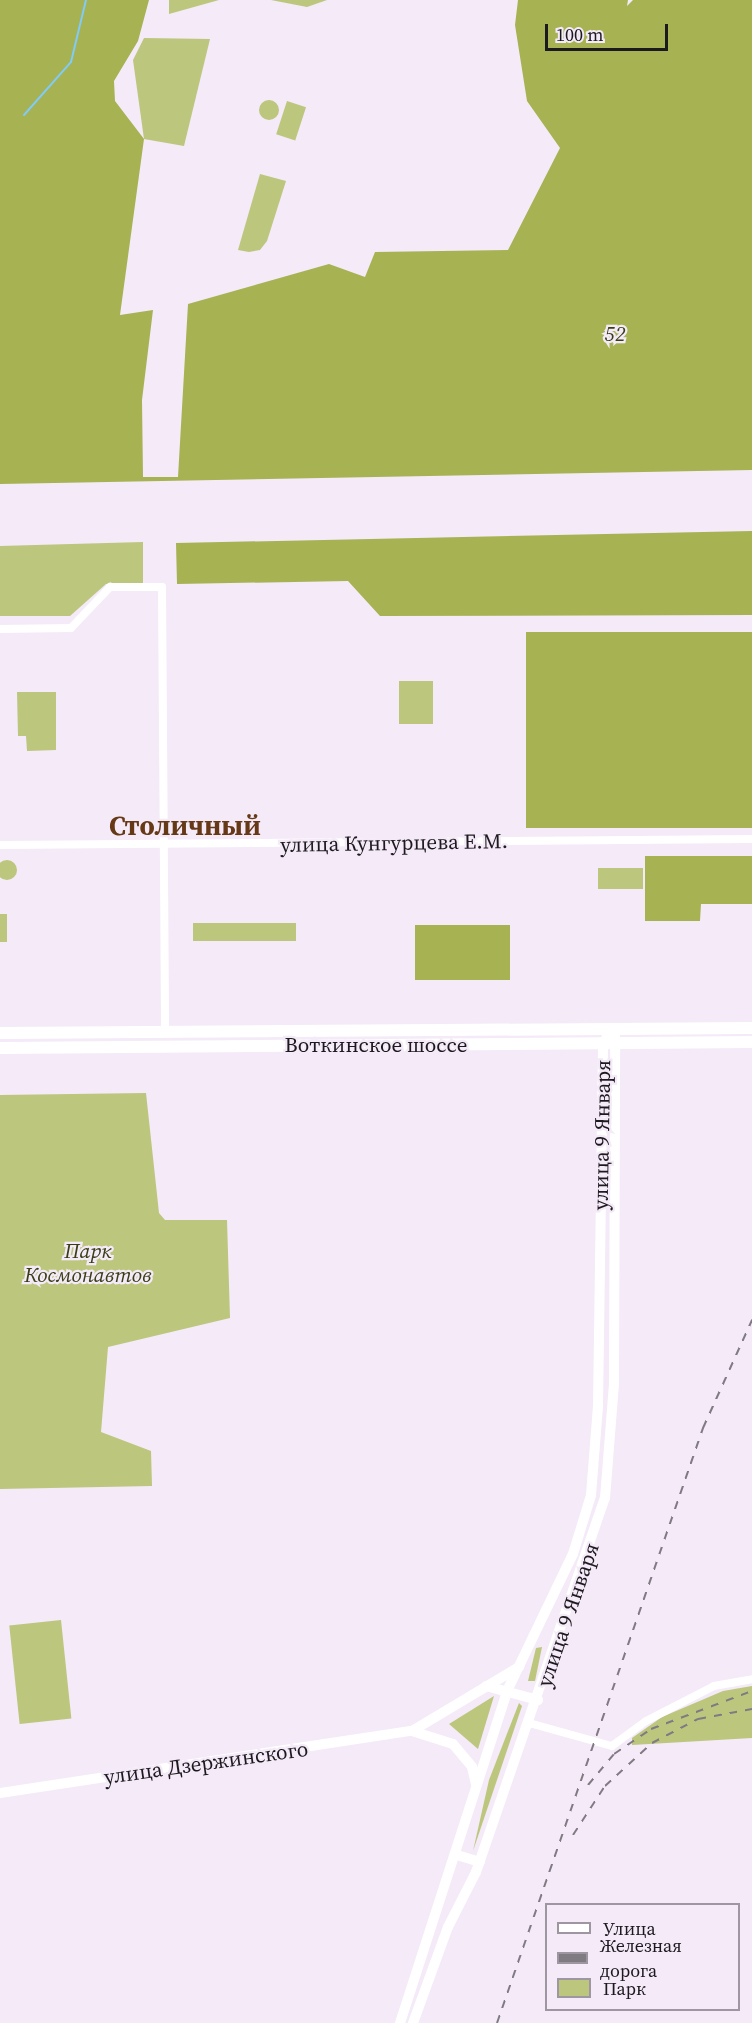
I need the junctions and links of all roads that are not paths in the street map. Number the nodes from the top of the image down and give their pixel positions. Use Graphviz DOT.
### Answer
graph roads {
  1 [pos="0,629"];
  2 [pos="752,839"];
  3 [pos="164,844"];
  4 [pos="0,845"];
  5 [pos="752,1028"];
  6 [pos="611,1029"];
  7 [pos="165,1032"];
  8 [pos="0,1033"];
  9 [pos="752,1042"];
  10 [pos="603,1044"];
  11 [pos="618,1044"];
  12 [pos="0,1048"];
  13 [pos="599,1382"];
  14 [pos="614,1383"];
  15 [pos="519,1667"];
  16 [pos="752,1679"];
  17 [pos="486,1686"];
  18 [pos="507,1691"];
  19 [pos="538,1700"];
  20 [pos="529,1723"];
  21 [pos="412,1731"];
  22 [pos="0,1793"];
  23 [pos="476,1793"];
  24 [pos="457,1855"];
  25 [pos="480,1862"];
  26 [pos="400,2023"];
  27 [pos="413,2023"];
  1 -- 3 [label="street"];
  2 -- 3 [label="street, улица Кунгурцева Е.М."];
  3 -- 4 [label="street, улица Кунгурцева Е.М."];
  3 -- 7 [label="street"];
  5 -- 6 [label="main road, Воткинское шоссе"];
  6 -- 7 [label="main road, Воткинское шоссе"];
  6 -- 10 [label="main road, улица 9 Января"];
  6 -- 11 [label="main road, улица 9 Января"];
  7 -- 8 [label="main road, Воткинское шоссе"];
  9 -- 11 [label="main road, Воткинское шоссе"];
  10 -- 11 [label="main road, Воткинское шоссе"];
  10 -- 12 [label="main road, Воткинское шоссе"];
  10 -- 13 [label="main road, улица 9 Января"];
  11 -- 14 [label="main road, улица 9 Января"];
  13 -- 14 [label="main road"];
  13 -- 15 [label="main road, улица 9 Января"];
  14 -- 19 [label="main road, улица 9 Января"];
  15 -- 17 [label="main road, улица Дзержинского"];
  15 -- 18 [label="main road, улица 9 Января"];
  16 -- 20 [label="street"];
  17 -- 18 [label="main road"];
  17 -- 21 [label="main road, улица Дзержинского"];
  18 -- 19 [label="main road"];
  18 -- 23 [label="main road, улица 9 Января"];
  19 -- 20 [label="main road, улица 9 Января"];
  20 -- 25 [label="main road, улица 9 Января"];
  21 -- 22 [label="main road, улица Дзержинского"];
  21 -- 23 [label="main road, улица Дзержинского"];
  23 -- 24 [label="main road, улица 9 Января"];
  24 -- 25 [label="main road"];
  24 -- 26 [label="main road, улица 9 Января"];
  25 -- 27 [label="main road, улица 9 Января"];
}
